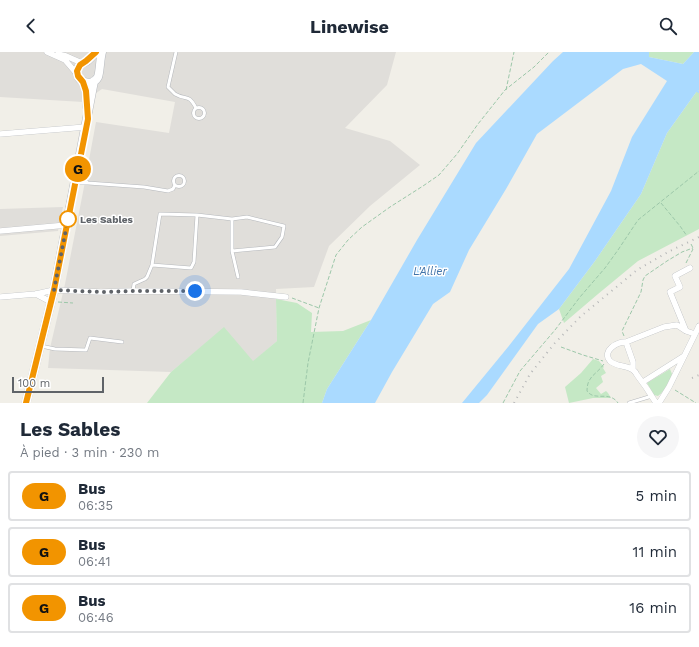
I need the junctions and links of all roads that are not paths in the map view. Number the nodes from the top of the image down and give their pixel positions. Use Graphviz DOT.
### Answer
graph roads {
  1 [pos="48,52"];
  2 [pos="96,52"];
  3 [pos="102,52"];
  4 [pos="176,52"];
  5 [pos="84,62"];
  6 [pos="99,70"];
  7 [pos="77,74"];
  8 [pos="94,81"];
  9 [pos="83,82"];
  10 [pos="196,108"];
  11 [pos="87,123"];
  12 [pos="0,134"];
  13 [pos="77,173"];
  14 [pos="75,183"];
  15 [pos="88,183"];
  16 [pos="175,185"];
  17 [pos="197,215"];
  18 [pos="232,219"];
  19 [pos="67,225"];
  20 [pos="0,231"];
  21 [pos="232,251"];
  22 [pos="152,265"];
  23 [pos="690,268"];
  24 [pos="238,277"];
  25 [pos="54,290"];
  26 [pos="133,291"];
  27 [pos="36,294"];
  28 [pos="0,297"];
  29 [pos="286,297"];
  30 [pos="52,302"];
  31 [pos="699,326"];
  32 [pos="686,331"];
  33 [pos="695,334"];
  34 [pos="122,342"];
  35 [pos="626,342"];
  36 [pos="41,346"];
  37 [pos="684,356"];
  38 [pos="633,370"];
  39 [pos="643,382"];
  40 [pos="654,401"];
  41 [pos="26,403"];
  42 [pos="628,403"];
  1 -- 5 [label="street"];
  1 -- 7 [label="street"];
  2 -- 5 [label="main road"];
  3 -- 6 [label="main road"];
  4 -- 10 [label="lane"];
  5 -- 6 [label="main road"];
  5 -- 7 [label="main road"];
  6 -- 8 [label="main road"];
  7 -- 9 [label="main road"];
  8 -- 9 [label="main road"];
  8 -- 11 [label="main road"];
  9 -- 11 [label="main road"];
  11 -- 12 [label="street"];
  11 -- 13 [label="main road"];
  13 -- 14 [label="main road"];
  13 -- 15 [label="lane"];
  14 -- 15 [label="lane"];
  14 -- 19 [label="main road"];
  15 -- 16 [label="lane"];
  17 -- 18 [label="lane"];
  17 -- 22 [label="lane"];
  17 -- 22 [label="lane"];
  18 -- 21 [label="lane"];
  18 -- 21 [label="lane"];
  19 -- 20 [label="street"];
  19 -- 25 [label="main road"];
  21 -- 24 [label="lane"];
  22 -- 26 [label="lane"];
  23 -- 32 [label="street"];
  25 -- 26 [label="street"];
  25 -- 27 [label="street"];
  25 -- 30 [label="main road"];
  26 -- 29 [label="street"];
  27 -- 28 [label="street"];
  27 -- 30 [label="street"];
  30 -- 36 [label="main road"];
  31 -- 33 [label="street"];
  32 -- 33 [label="street"];
  32 -- 35 [label="street"];
  33 -- 37 [label="street"];
  34 -- 36 [label="lane"];
  35 -- 38 [label="street"];
  35 -- 38 [label="street"];
  36 -- 41 [label="main road"];
  37 -- 39 [label="street"];
  37 -- 40 [label="street"];
  38 -- 39 [label="street"];
  39 -- 40 [label="street"];
  40 -- 42 [label="lane"];
}
